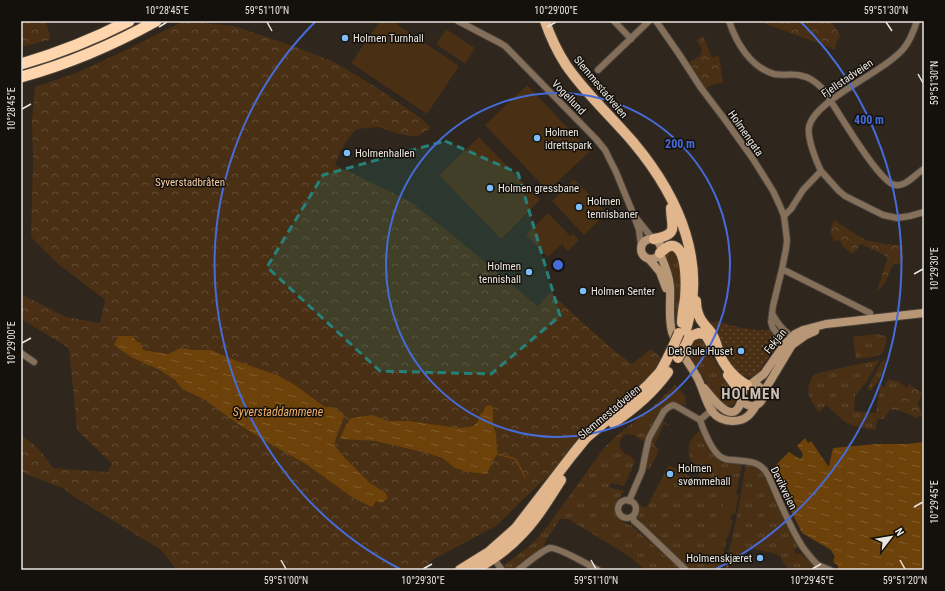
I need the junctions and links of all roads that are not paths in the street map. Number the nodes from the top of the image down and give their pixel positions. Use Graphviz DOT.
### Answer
graph roads {
  1 [pos="129,21"];
  2 [pos="156,21"];
  3 [pos="458,21"];
  4 [pos="541,21"];
  5 [pos="545,21"];
  6 [pos="614,21"];
  7 [pos="649,21"];
  8 [pos="656,21"];
  9 [pos="728,21"];
  10 [pos="917,21"];
  11 [pos="631,39"];
  12 [pos="21,64"];
  13 [pos="598,70"];
  14 [pos="21,77"];
  15 [pos="831,100"];
  16 [pos="924,169"];
  17 [pos="821,171"];
  18 [pos="671,208"];
  19 [pos="924,212"];
  20 [pos="634,216"];
  21 [pos="784,216"];
  22 [pos="653,239"];
  23 [pos="641,246"];
  24 [pos="660,253"];
  25 [pos="649,259"];
  26 [pos="782,269"];
  27 [pos="693,278"];
  28 [pos="670,300"];
  29 [pos="870,313"];
  30 [pos="924,313"];
  31 [pos="682,323"];
  32 [pos="682,340"];
  33 [pos="792,342"];
  34 [pos="21,352"];
  35 [pos="675,354"];
  36 [pos="34,362"];
  37 [pos="745,390"];
  38 [pos="763,393"];
  39 [pos="757,404"];
  40 [pos="715,408"];
  41 [pos="700,420"];
  42 [pos="629,500"];
  43 [pos="633,516"];
  44 [pos="491,555"];
  45 [pos="817,564"];
  46 [pos="460,570"];
  47 [pos="475,570"];
  48 [pos="502,570"];
  49 [pos="518,570"];
  50 [pos="598,570"];
  51 [pos="686,570"];
  52 [pos="822,570"];
  53 [pos="830,570"];
  1 -- 12 [label="highway"];
  2 -- 14 [label="highway"];
  3 -- 20 [label="street, Vogellund"];
  4 -- 18 [label="main road, Slemmestadveien"];
  5 -- 27 [label="main road, Slemmestadveien"];
  6 -- 11 [label="street"];
  7 -- 11 [label="street"];
  8 -- 21 [label="street, Holmengata"];
  9 -- 15 [label="street"];
  10 -- 15 [label="street, Fjellstadveien"];
  11 -- 13 [label="street"];
  15 -- 16 [label="street"];
  15 -- 17 [label="street, Fjellstadveien"];
  17 -- 19 [label="street"];
  17 -- 21 [label="street"];
  18 -- 22 [label="main road"];
  18 -- 31 [label="main road, Slemmestadveien"];
  20 -- 22 [label="street, Vogellund"];
  20 -- 23 [label="street, Vogellund"];
  21 -- 26 [label="street, Holmengata"];
  22 -- 23 [label="main road"];
  22 -- 24 [label="main road"];
  23 -- 25 [label="main road"];
  24 -- 25 [label="main road"];
  24 -- 28 [label="main road"];
  24 -- 31 [label="main road"];
  25 -- 28 [label="main road"];
  26 -- 29 [label="street"];
  26 -- 33 [label="street, Holmengata"];
  27 -- 32 [label="main road, Slemmestadveien"];
  27 -- 37 [label="main road"];
  28 -- 40 [label="main road"];
  30 -- 33 [label="main road, Fekjan"];
  31 -- 32 [label="main road, Slemmestadveien"];
  32 -- 35 [label="main road, Slemmestadveien"];
  32 -- 37 [label="main road"];
  33 -- 37 [label="main road, Fekjan"];
  33 -- 38 [label="main road, Fekjan"];
  34 -- 36 [label="street"];
  35 -- 44 [label="main road, Slemmestadveien"];
  35 -- 44 [label="main road, Slemmestadveien"];
  37 -- 38 [label="main road"];
  37 -- 39 [label="main road"];
  37 -- 40 [label="main road, Fekjan"];
  38 -- 39 [label="main road"];
  39 -- 40 [label="main road"];
  40 -- 41 [label="street"];
  41 -- 42 [label="street"];
  41 -- 45 [label="street, Devikveien"];
  42 -- 43 [label="street"];
  42 -- 43 [label="street"];
  43 -- 51 [label="street"];
  44 -- 46 [label="main road, Slemmestadveien"];
  44 -- 47 [label="main road, Slemmestadveien"];
  44 -- 48 [label="street"];
  45 -- 52 [label="street"];
  45 -- 53 [label="street"];
  49 -- 50 [label="street"];
}
